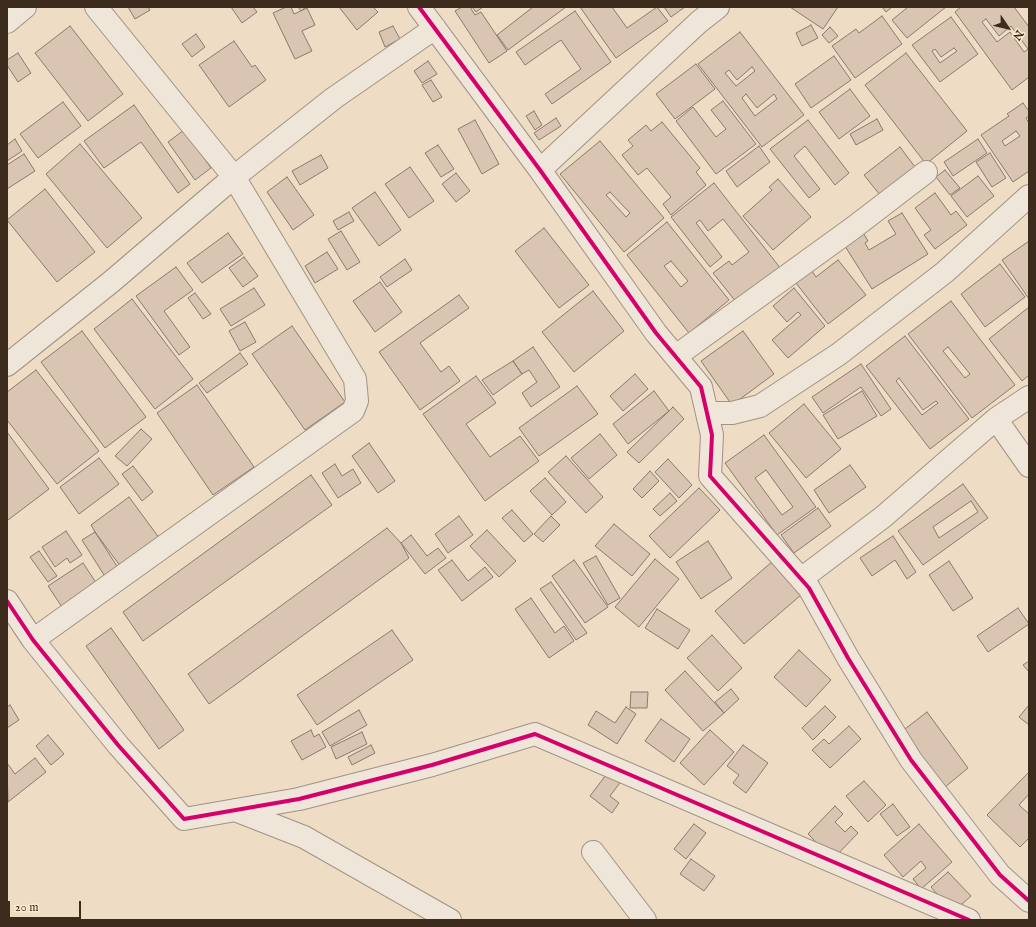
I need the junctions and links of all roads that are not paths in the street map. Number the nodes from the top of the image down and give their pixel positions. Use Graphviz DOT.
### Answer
graph roads {
  1 [pos="25,7"];
  2 [pos="96,7"];
  3 [pos="419,7"];
  4 [pos="718,7"];
  5 [pos="7,22"];
  6 [pos="435,28"];
  7 [pos="540,170"];
  8 [pos="926,172"];
  9 [pos="234,178"];
  10 [pos="1029,196"];
  11 [pos="676,356"];
  12 [pos="7,365"];
  13 [pos="1029,397"];
  14 [pos="707,413"];
  15 [pos="996,419"];
  16 [pos="1029,466"];
  17 [pos="801,579"];
  18 [pos="7,601"];
  19 [pos="32,640"];
  20 [pos="234,810"];
  21 [pos="593,852"];
  22 [pos="1029,901"];
  23 [pos="450,920"];
  24 [pos="645,920"];
  25 [pos="969,920"];
  1 -- 5 [label="street"];
  2 -- 9 [label="street"];
  3 -- 6 [label="street"];
  4 -- 7 [label="street"];
  6 -- 7 [label="street"];
  6 -- 9 [label="street"];
  7 -- 11 [label="street"];
  8 -- 11 [label="street"];
  9 -- 12 [label="street"];
  9 -- 19 [label="street"];
  10 -- 14 [label="street"];
  11 -- 14 [label="street"];
  13 -- 15 [label="street"];
  14 -- 17 [label="street"];
  15 -- 16 [label="street"];
  15 -- 17 [label="street"];
  17 -- 22 [label="street"];
  18 -- 19 [label="street"];
  19 -- 20 [label="street"];
  20 -- 23 [label="street"];
  20 -- 25 [label="street"];
  21 -- 24 [label="street"];
}
